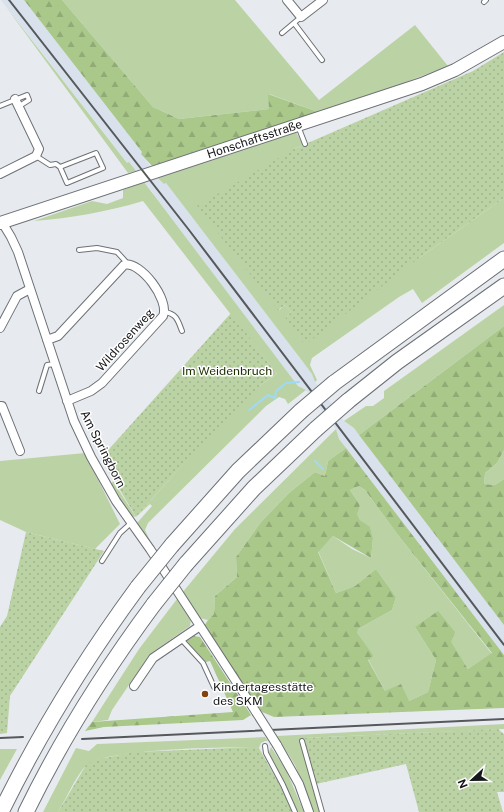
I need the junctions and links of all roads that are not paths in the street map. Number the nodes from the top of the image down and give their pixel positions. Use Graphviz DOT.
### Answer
graph roads {
  1 [pos="287,0"];
  2 [pos="323,0"];
  3 [pos="301,17"];
  4 [pos="294,23"];
  5 [pos="282,33"];
  6 [pos="504,42"];
  7 [pos="322,60"];
  8 [pos="15,99"];
  9 [pos="0,106"];
  10 [pos="20,109"];
  11 [pos="298,125"];
  12 [pos="305,144"];
  13 [pos="36,156"];
  14 [pos="60,167"];
  15 [pos="0,174"];
  16 [pos="1,222"];
  17 [pos="79,250"];
  18 [pos="504,259"];
  19 [pos="128,264"];
  20 [pos="504,286"];
  21 [pos="30,289"];
  22 [pos="165,312"];
  23 [pos="0,328"];
  24 [pos="182,331"];
  25 [pos="47,340"];
  26 [pos="55,364"];
  27 [pos="39,391"];
  28 [pos="67,401"];
  29 [pos="0,406"];
  30 [pos="20,451"];
  31 [pos="131,522"];
  32 [pos="102,561"];
  33 [pos="200,626"];
  34 [pos="181,638"];
  35 [pos="134,686"];
  36 [pos="214,687"];
  37 [pos="302,741"];
  38 [pos="265,746"];
  39 [pos="1,812"];
  40 [pos="26,812"];
  41 [pos="295,812"];
  42 [pos="309,812"];
  43 [pos="322,812"];
  1 -- 3 [label="street"];
  2 -- 3 [label="street"];
  3 -- 4 [label="lane"];
  4 -- 5 [label="lane"];
  4 -- 7 [label="lane"];
  6 -- 11 [label="street, Honschaftsstraße"];
  8 -- 9 [label="lane"];
  8 -- 10 [label="street"];
  8 -- 10 [label="lane"];
  10 -- 13 [label="street"];
  11 -- 12 [label="lane"];
  11 -- 16 [label="street, Honschaftsstraße"];
  13 -- 14 [label="lane"];
  13 -- 15 [label="street"];
  14 -- 14 [label="lane"];
  16 -- 21 [label="street, Am Springborn"];
  17 -- 19 [label="lane, Wildrosenweg"];
  18 -- 39 [label="highway, bridge"];
  19 -- 22 [label="street, Wildrosenweg"];
  19 -- 25 [label="street"];
  20 -- 40 [label="highway, bridge"];
  21 -- 23 [label="street"];
  21 -- 25 [label="street, Am Springborn"];
  22 -- 24 [label="lane"];
  22 -- 28 [label="street, Wildrosenweg"];
  25 -- 26 [label="street, Am Springborn"];
  26 -- 27 [label="lane"];
  26 -- 28 [label="street, Am Springborn"];
  28 -- 31 [label="street, Am Springborn"];
  29 -- 30 [label="street"];
  31 -- 32 [label="lane"];
  31 -- 33 [label="street, Am Springborn"];
  33 -- 34 [label="street"];
  33 -- 42 [label="street, Am Springborn, bridge"];
  34 -- 35 [label="street"];
  34 -- 36 [label="lane"];
  37 -- 43 [label="lane"];
  38 -- 41 [label="lane"];
}
